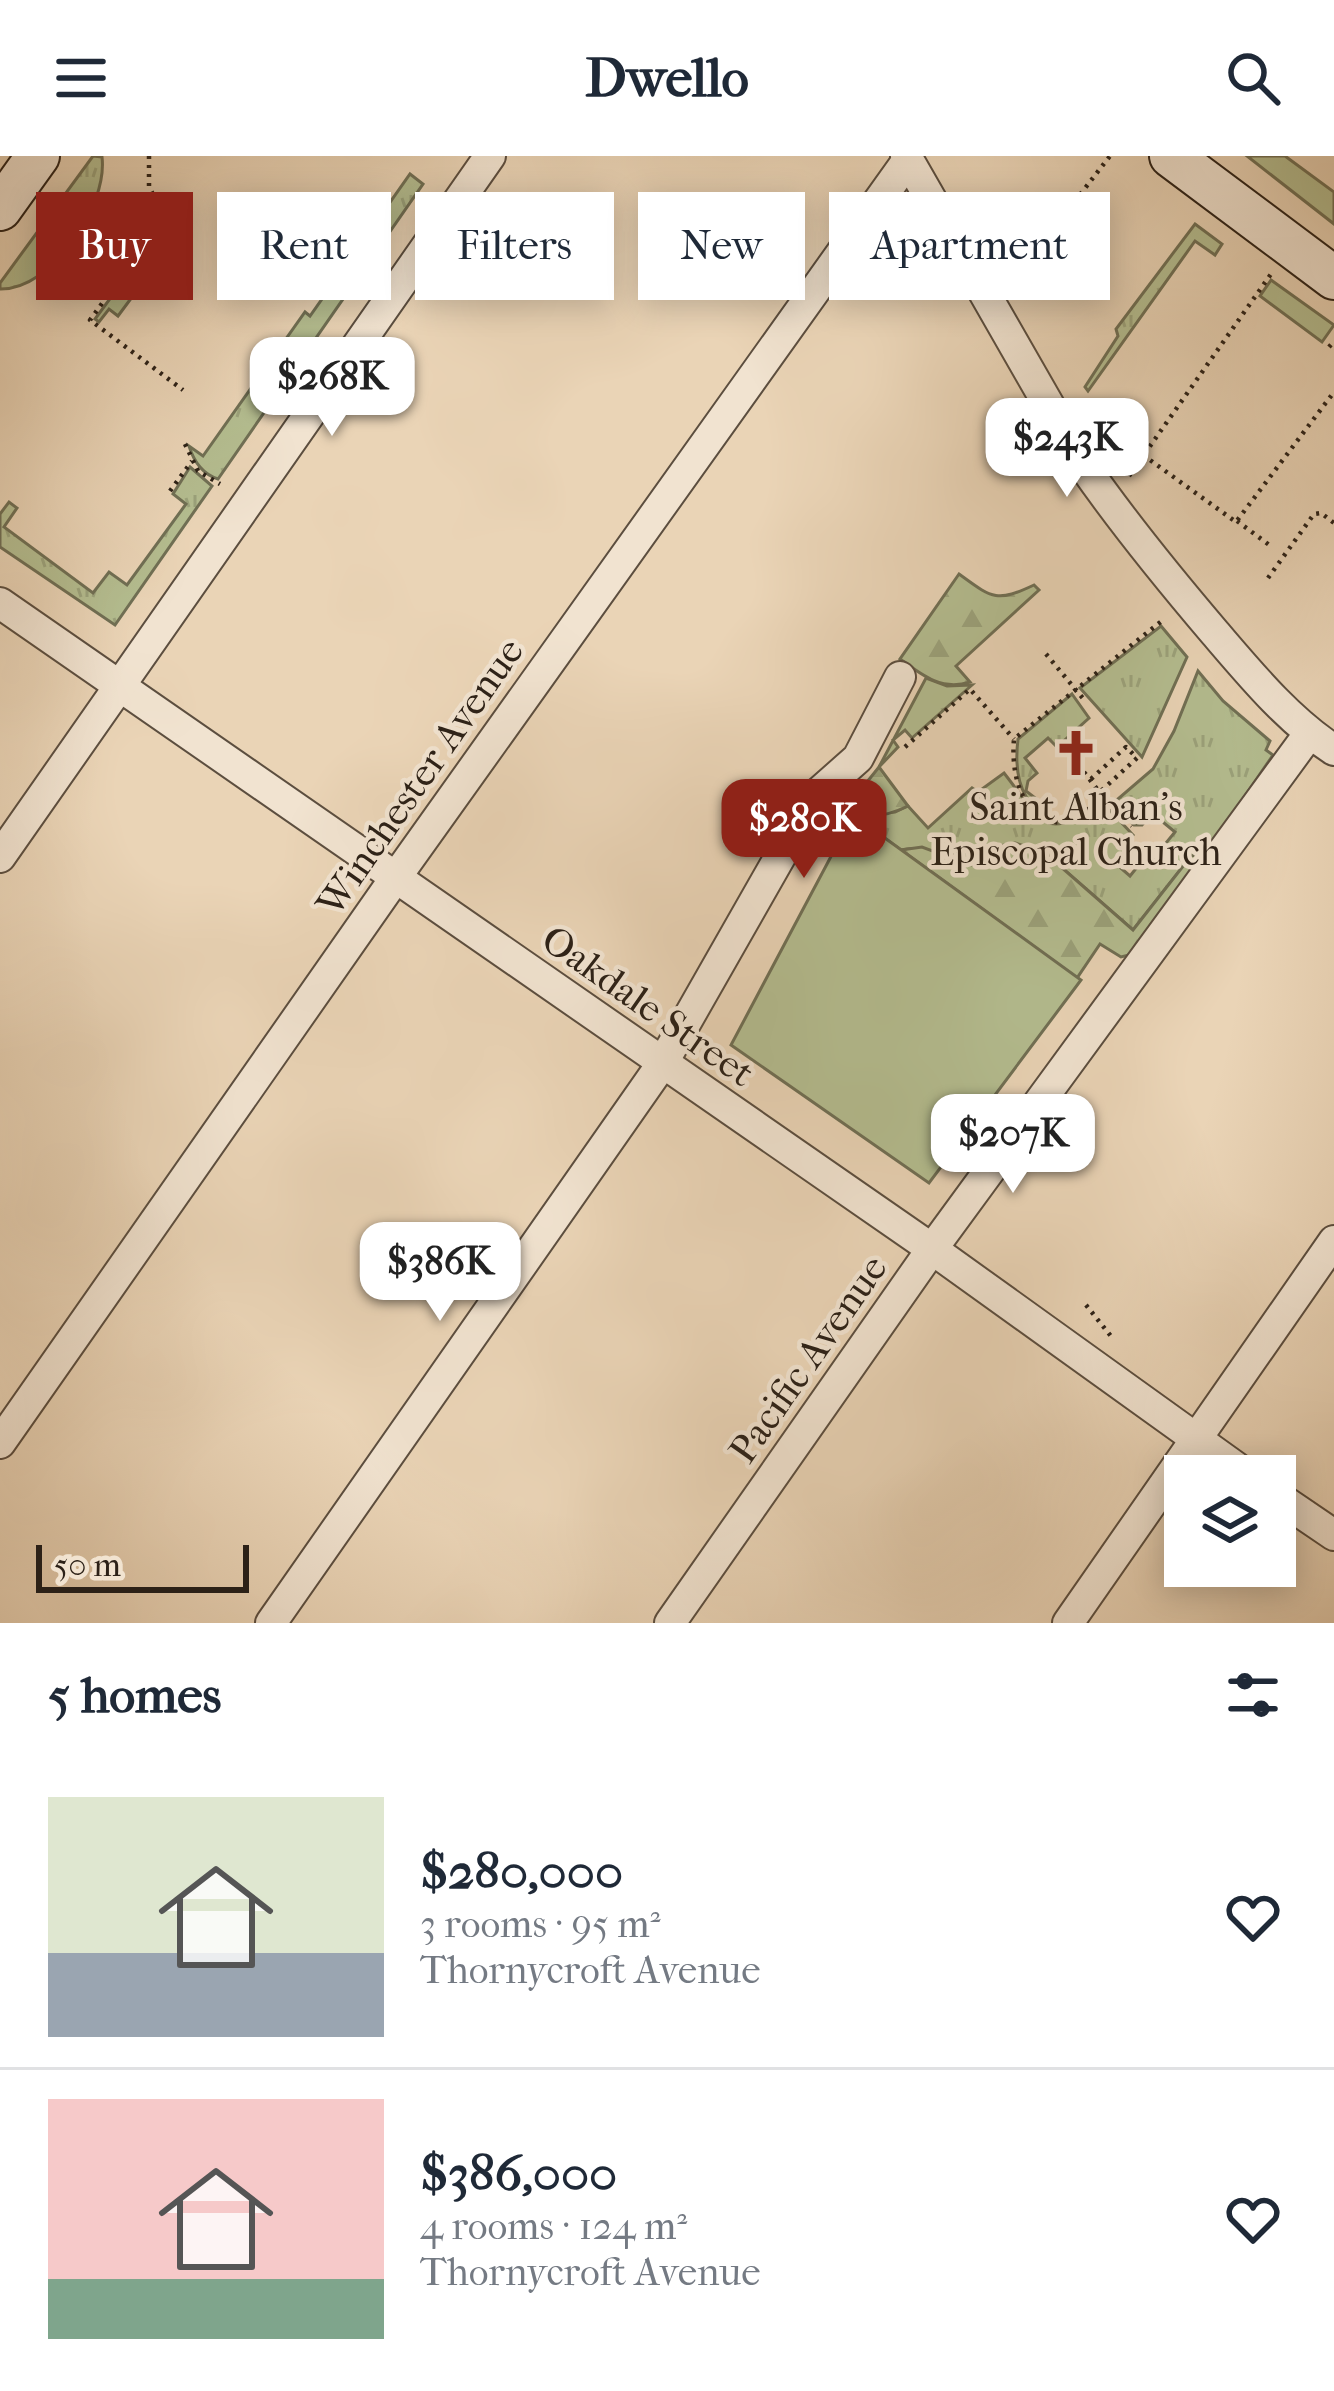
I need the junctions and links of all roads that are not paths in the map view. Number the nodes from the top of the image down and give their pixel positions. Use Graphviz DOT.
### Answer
graph roads {
  1 [pos="38,156"];
  2 [pos="490,156"];
  3 [pos="1171,156"];
  4 [pos="907,158"];
  5 [pos="0,209"];
  6 [pos="1334,278"];
  7 [pos="0,603"];
  8 [pos="901,677"];
  9 [pos="120,685"];
  10 [pos="1322,742"];
  11 [pos="0,857"];
  12 [pos="396,877"];
  13 [pos="662,1064"];
  14 [pos="1334,1241"];
  15 [pos="932,1250"];
  16 [pos="1196,1440"];
  17 [pos="0,1443"];
  18 [pos="1218,1455"];
  19 [pos="1296,1509"];
  20 [pos="1334,1535"];
  21 [pos="271,1623"];
  22 [pos="670,1623"];
  23 [pos="1068,1623"];
  1 -- 5 [label="main road"];
  2 -- 9 [label="street"];
  3 -- 6 [label="main road"];
  4 -- 10 [label="street"];
  4 -- 12 [label="street, Winchester Avenue"];
  7 -- 9 [label="street, Oakdale Street"];
  8 -- 13 [label="street"];
  9 -- 11 [label="street"];
  9 -- 12 [label="street, Oakdale Street"];
  10 -- 15 [label="street, Pacific Avenue"];
  12 -- 13 [label="street, Oakdale Street"];
  12 -- 17 [label="street, Winchester Avenue"];
  13 -- 15 [label="street, Oakdale Street"];
  13 -- 21 [label="street"];
  14 -- 16 [label="street"];
  15 -- 16 [label="street, Oakdale Street"];
  15 -- 22 [label="street, Pacific Avenue"];
  16 -- 18 [label="street, Oakdale Street"];
  16 -- 23 [label="street"];
  19 -- 20 [label="street"];
}
